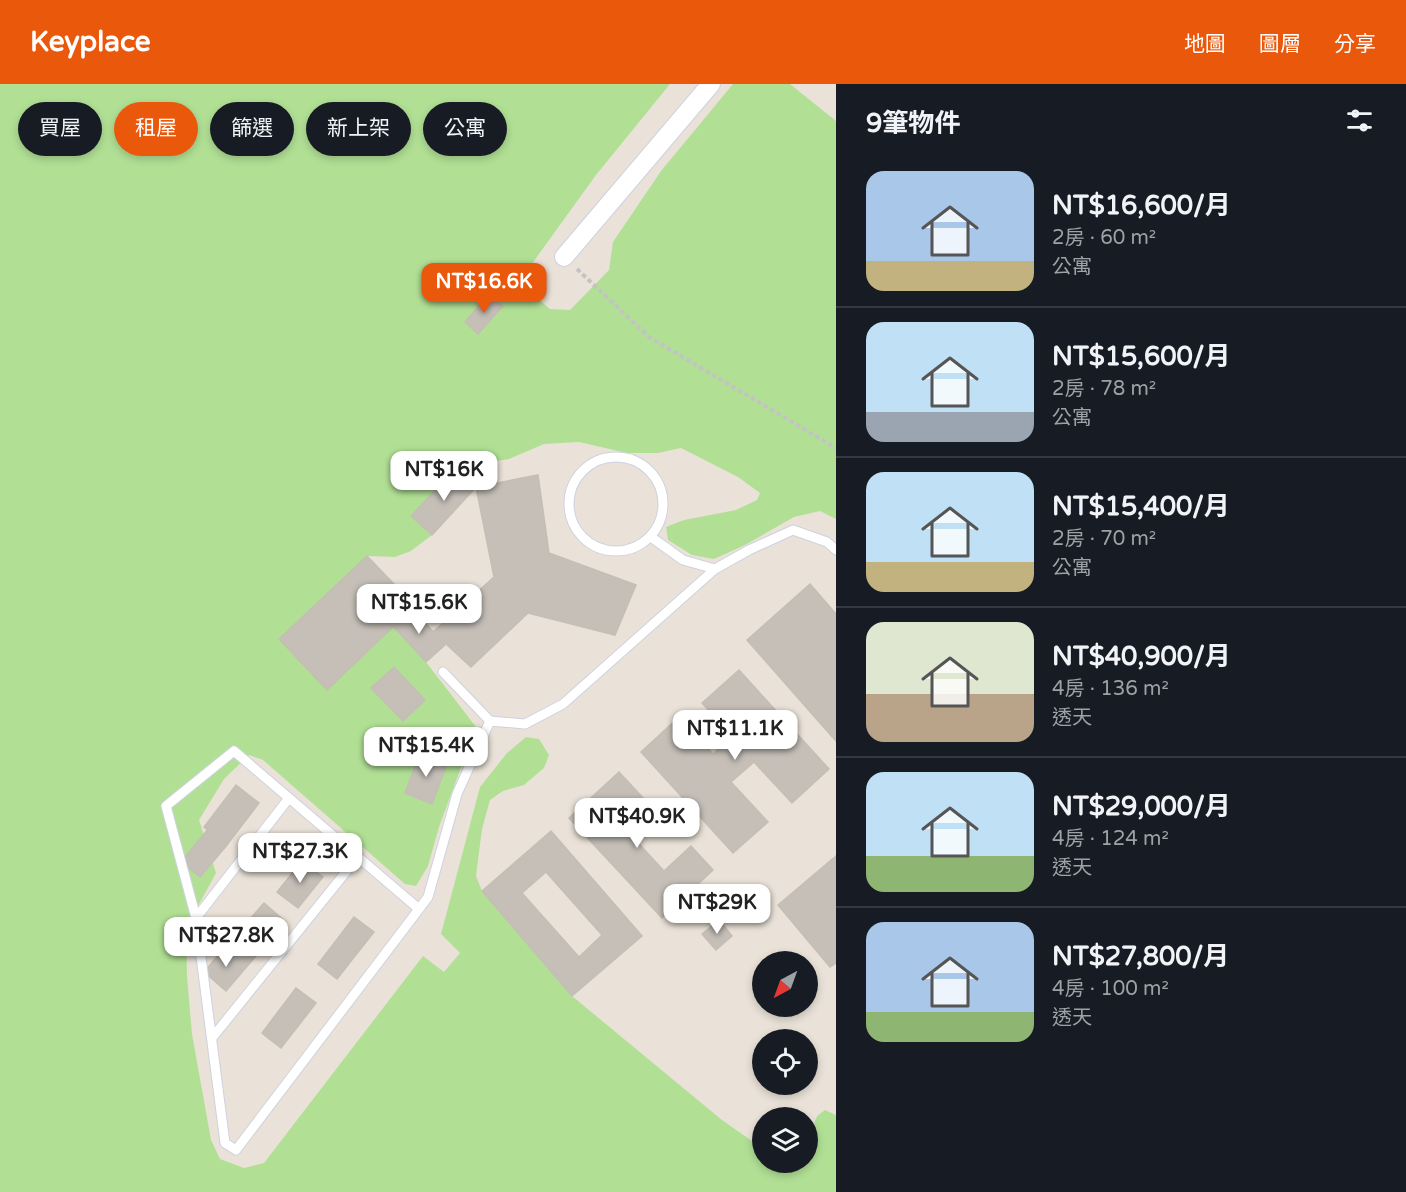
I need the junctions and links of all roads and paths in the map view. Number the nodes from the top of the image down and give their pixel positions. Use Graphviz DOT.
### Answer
graph roads {
  1 [pos="711,84"];
  2 [pos="564,257"];
  3 [pos="836,448"];
  4 [pos="651,537"];
  5 [pos="836,550"];
  6 [pos="715,570"];
  7 [pos="443,672"];
  8 [pos="490,722"];
  9 [pos="290,798"];
  10 [pos="358,857"];
  11 [pos="419,909"];
  12 [pos="196,918"];
  13 [pos="212,1038"];
  1 -- 2 [label="street"];
  2 -- 3 [label="path"];
  4 -- 4 [label="lane"];
  4 -- 6 [label="lane"];
  5 -- 6 [label="lane"];
  6 -- 8 [label="lane"];
  7 -- 8 [label="lane"];
  8 -- 11 [label="lane"];
  9 -- 10 [label="lane"];
  9 -- 12 [label="lane"];
  9 -- 12 [label="lane"];
  10 -- 11 [label="lane"];
  10 -- 13 [label="lane"];
  11 -- 13 [label="lane"];
  12 -- 13 [label="lane"];
}
